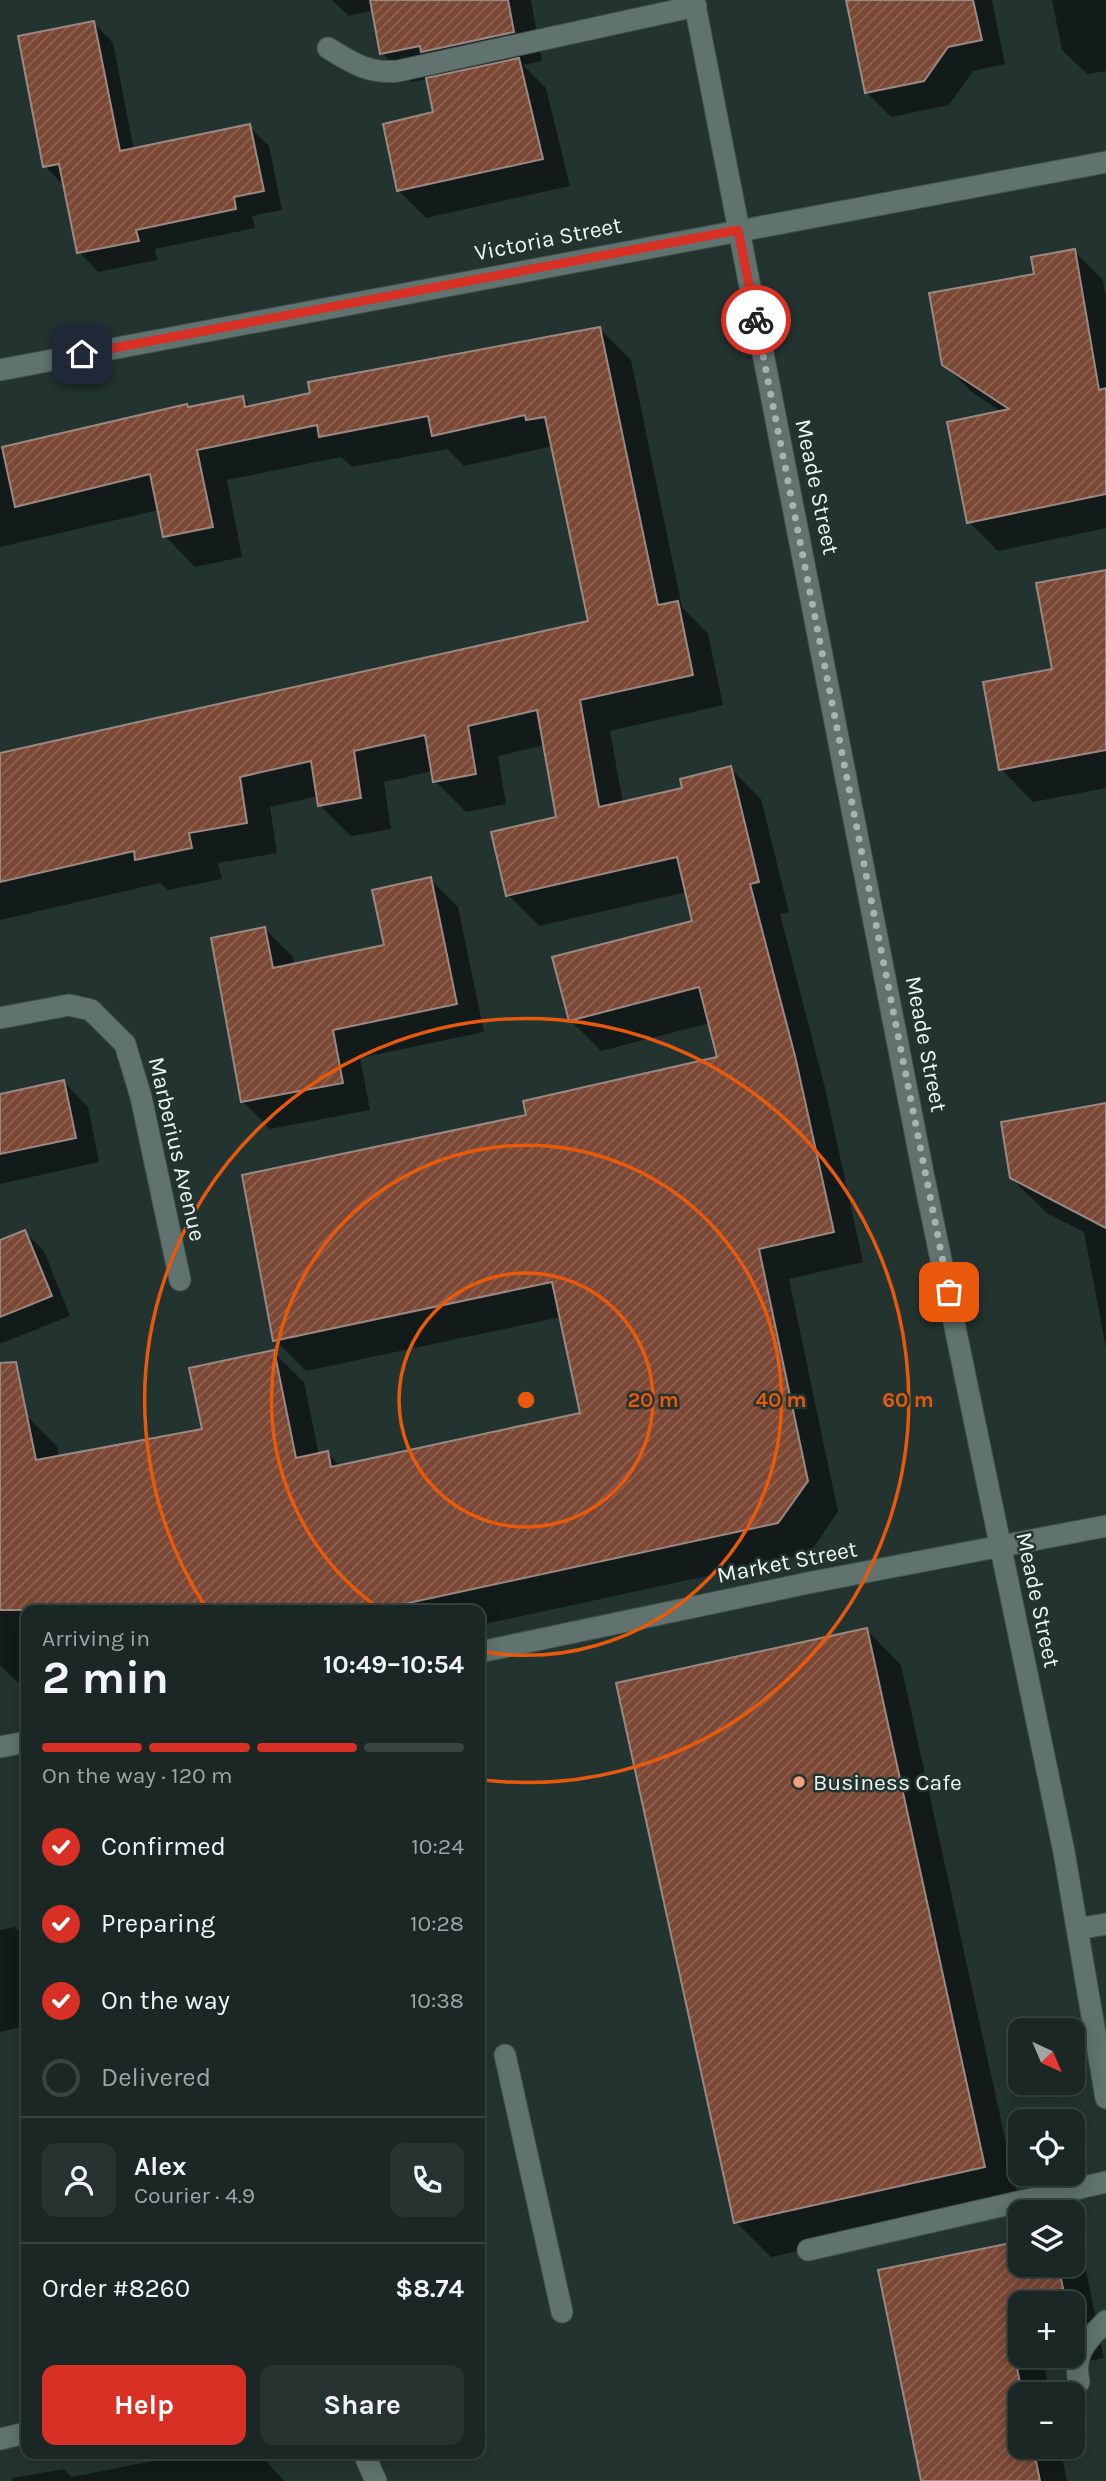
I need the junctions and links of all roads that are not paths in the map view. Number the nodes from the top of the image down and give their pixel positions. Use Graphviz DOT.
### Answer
graph roads {
  1 [pos="695,3"];
  2 [pos="328,48"];
  3 [pos="1106,162"];
  4 [pos="738,230"];
  5 [pos="0,370"];
  6 [pos="0,1018"];
  7 [pos="180,1280"];
  8 [pos="1106,1526"];
  9 [pos="1000,1548"];
  10 [pos="485,1651"];
  11 [pos="21,1743"];
  12 [pos="0,1747"];
  13 [pos="1106,1924"];
  14 [pos="1077,1929"];
  15 [pos="505,2055"];
  16 [pos="1106,2098"];
  17 [pos="1106,2182"];
  18 [pos="808,2250"];
  19 [pos="562,2312"];
  20 [pos="1106,2320"];
  21 [pos="1079,2382"];
  22 [pos="21,2434"];
  23 [pos="0,2439"];
  24 [pos="366,2459"];
  25 [pos="376,2481"];
  1 -- 2 [label="street"];
  1 -- 4 [label="street, Meade Street"];
  3 -- 4 [label="street, Victoria Street"];
  4 -- 5 [label="street, Victoria Street"];
  4 -- 9 [label="street, Meade Street"];
  6 -- 7 [label="street, Marberius Avenue"];
  8 -- 9 [label="street, Market Street"];
  9 -- 10 [label="street, Market Street"];
  9 -- 14 [label="street, Meade Street"];
  11 -- 12 [label="street"];
  13 -- 14 [label="street"];
  14 -- 16 [label="street, Meade Street"];
  15 -- 19 [label="street"];
  17 -- 18 [label="street"];
  20 -- 21 [label="street"];
  22 -- 23 [label="street"];
  24 -- 25 [label="street"];
}
